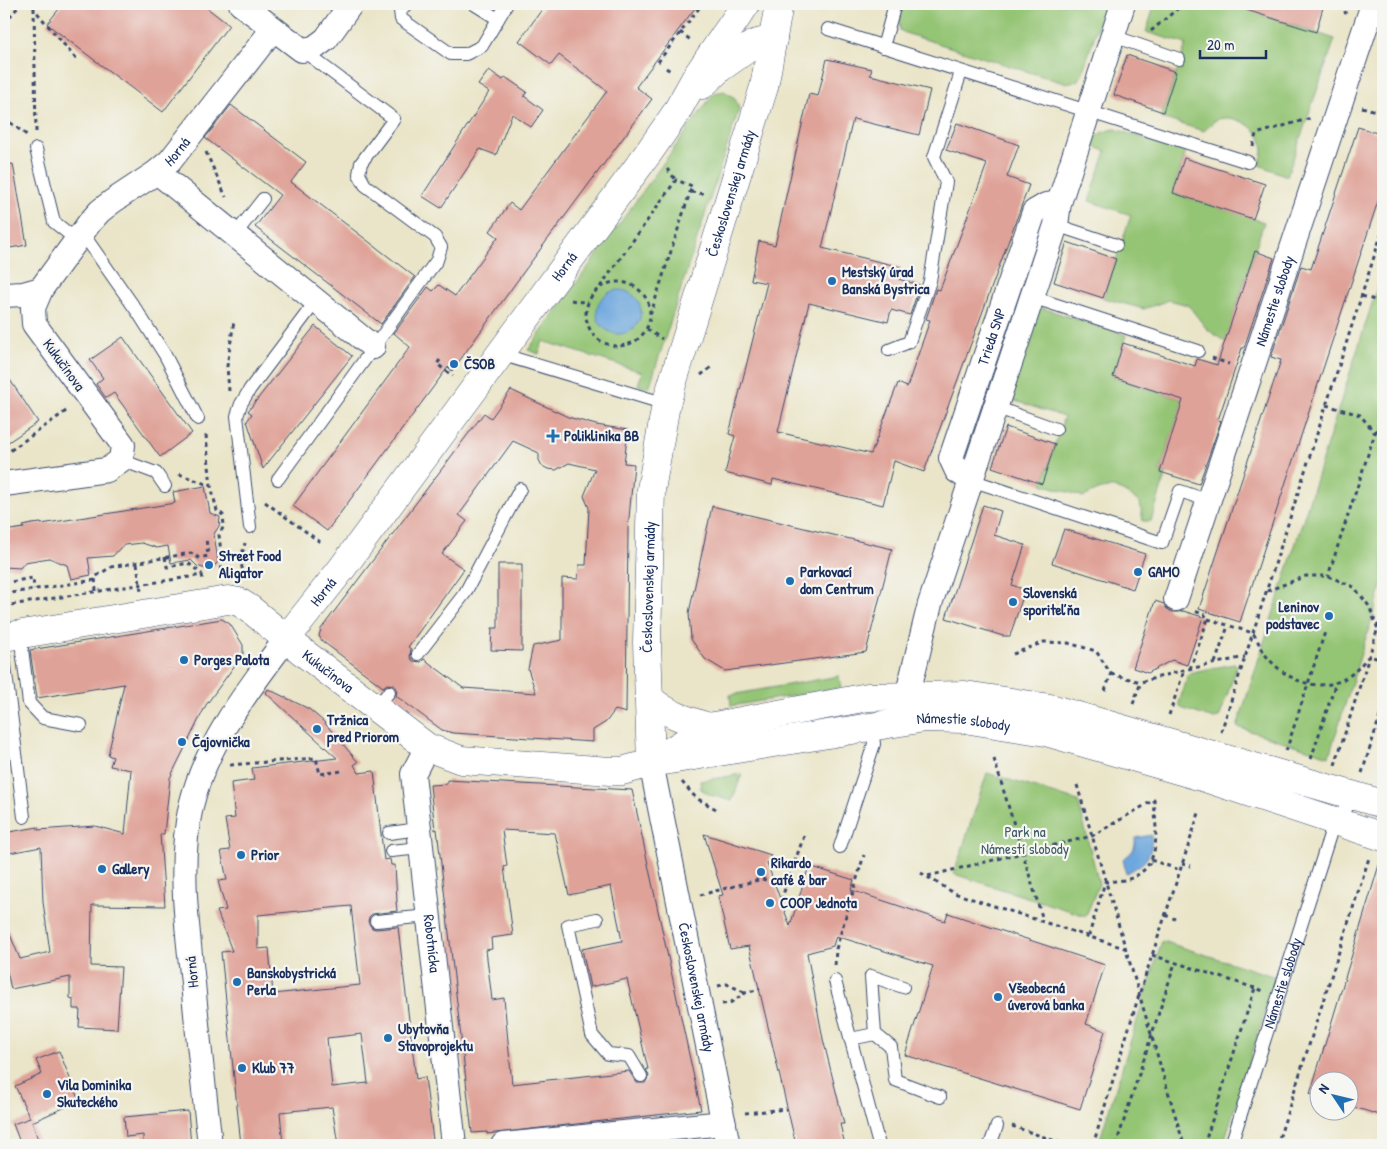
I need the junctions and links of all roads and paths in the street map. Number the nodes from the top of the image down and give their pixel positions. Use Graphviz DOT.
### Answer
graph roads {
  1 [pos="21,4"];
  2 [pos="33,4"];
  3 [pos="351,4"];
  4 [pos="407,4"];
  5 [pos="474,4"];
  6 [pos="507,4"];
  7 [pos="702,4"];
  8 [pos="746,4"];
  9 [pos="779,4"];
  10 [pos="895,4"];
  11 [pos="1123,4"];
  12 [pos="1183,4"];
  13 [pos="1373,4"];
  14 [pos="246,8"];
  15 [pos="34,9"];
  16 [pos="498,19"];
  17 [pos="4,23"];
  18 [pos="273,29"];
  19 [pos="828,29"];
  20 [pos="1113,36"];
  21 [pos="773,39"];
  22 [pos="1142,46"];
  23 [pos="883,47"];
  24 [pos="302,50"];
  25 [pos="1179,58"];
  26 [pos="77,60"];
  27 [pos="658,62"];
  28 [pos="961,72"];
  29 [pos="1338,110"];
  30 [pos="1088,112"];
  31 [pos="676,113"];
  32 [pos="4,118"];
  33 [pos="196,128"];
  34 [pos="36,149"];
  35 [pos="1248,162"];
  36 [pos="157,172"];
  37 [pos="263,199"];
  38 [pos="227,201"];
  39 [pos="1057,214"];
  40 [pos="1383,229"];
  41 [pos="234,236"];
  42 [pos="80,237"];
  43 [pos="1116,245"];
  44 [pos="600,287"];
  45 [pos="41,289"];
  46 [pos="1383,294"];
  47 [pos="4,295"];
  48 [pos="1362,296"];
  49 [pos="1032,297"];
  50 [pos="569,299"];
  51 [pos="316,301"];
  52 [pos="1376,301"];
  53 [pos="588,303"];
  54 [pos="1383,303"];
  55 [pos="651,313"];
  56 [pos="234,321"];
  57 [pos="647,329"];
  58 [pos="669,343"];
  59 [pos="373,348"];
  60 [pos="889,350"];
  61 [pos="1198,351"];
  62 [pos="500,354"];
  63 [pos="440,360"];
  64 [pos="1251,372"];
  65 [pos="449,373"];
  66 [pos="230,395"];
  67 [pos="87,396"];
  68 [pos="666,404"];
  69 [pos="1326,405"];
  70 [pos="995,407"];
  71 [pos="198,418"];
  72 [pos="1383,419"];
  73 [pos="210,429"];
  74 [pos="1056,429"];
  75 [pos="1375,432"];
  76 [pos="4,455"];
  77 [pos="121,460"];
  78 [pos="173,470"];
  79 [pos="278,479"];
  80 [pos="971,480"];
  81 [pos="4,484"];
  82 [pos="165,486"];
  83 [pos="211,486"];
  84 [pos="520,489"];
  85 [pos="1209,501"];
  86 [pos="250,527"];
  87 [pos="206,538"];
  88 [pos="323,544"];
  89 [pos="165,558"];
  90 [pos="137,563"];
  91 [pos="202,575"];
  92 [pos="1328,576"];
  93 [pos="243,577"];
  94 [pos="95,580"];
  95 [pos="220,581"];
  96 [pos="4,583"];
  97 [pos="140,584"];
  98 [pos="203,584"];
  99 [pos="34,589"];
  100 [pos="1267,591"];
  101 [pos="96,592"];
  102 [pos="4,594"];
  103 [pos="1176,599"];
  104 [pos="4,606"];
  105 [pos="1383,612"];
  106 [pos="1208,619"];
  107 [pos="1228,626"];
  108 [pos="1378,629"];
  109 [pos="1325,632"];
  110 [pos="1253,633"];
  111 [pos="12,635"];
  112 [pos="286,639"];
  113 [pos="418,654"];
  114 [pos="1013,654"];
  115 [pos="1369,656"];
  116 [pos="4,658"];
  117 [pos="1245,658"];
  118 [pos="1383,660"];
  119 [pos="1215,664"];
  120 [pos="1190,669"];
  121 [pos="1184,670"];
  122 [pos="1111,674"];
  123 [pos="1141,682"];
  124 [pos="1336,682"];
  125 [pos="1307,685"];
  126 [pos="1104,694"];
  127 [pos="909,695"];
  128 [pos="650,699"];
  129 [pos="1133,704"];
  130 [pos="1383,707"];
  131 [pos="1169,716"];
  132 [pos="901,721"];
  133 [pos="81,725"];
  134 [pos="708,727"];
  135 [pos="872,727"];
  136 [pos="1221,733"];
  137 [pos="427,747"];
  138 [pos="1285,754"];
  139 [pos="994,759"];
  140 [pos="1310,762"];
  141 [pos="651,763"];
  142 [pos="230,766"];
  143 [pos="1333,770"];
  144 [pos="342,771"];
  145 [pos="682,781"];
  146 [pos="1077,785"];
  147 [pos="1359,787"];
  148 [pos="1383,804"];
  149 [pos="716,809"];
  150 [pos="1200,810"];
  151 [pos="24,817"];
  152 [pos="1334,822"];
  153 [pos="389,832"];
  154 [pos="804,836"];
  155 [pos="1092,836"];
  156 [pos="420,838"];
  157 [pos="1377,846"];
  158 [pos="840,847"];
  159 [pos="391,851"];
  160 [pos="1023,853"];
  161 [pos="864,855"];
  162 [pos="1151,860"];
  163 [pos="1182,864"];
  164 [pos="1191,866"];
  165 [pos="1180,870"];
  166 [pos="921,873"];
  167 [pos="928,876"];
  168 [pos="1105,882"];
  169 [pos="786,886"];
  170 [pos="679,900"];
  171 [pos="781,900"];
  172 [pos="429,916"];
  173 [pos="1165,916"];
  174 [pos="597,919"];
  175 [pos="1175,919"];
  176 [pos="376,921"];
  177 [pos="1043,921"];
  178 [pos="1088,935"];
  179 [pos="1125,948"];
  180 [pos="1152,955"];
  181 [pos="1175,963"];
  182 [pos="835,981"];
  183 [pos="903,987"];
  184 [pos="1255,988"];
  185 [pos="760,989"];
  186 [pos="745,993"];
  187 [pos="1139,995"];
  188 [pos="1279,996"];
  189 [pos="875,1034"];
  190 [pos="1152,1034"];
  191 [pos="850,1038"];
  192 [pos="641,1076"];
  193 [pos="940,1097"];
  194 [pos="787,1109"];
  195 [pos="770,1110"];
  196 [pos="997,1126"];
  197 [pos="726,1134"];
  198 [pos="1052,1140"];
  199 [pos="210,1145"];
  200 [pos="454,1145"];
  201 [pos="503,1145"];
  202 [pos="881,1145"];
  203 [pos="990,1145"];
  204 [pos="1050,1145"];
  205 [pos="1067,1145"];
  206 [pos="1093,1145"];
  207 [pos="1116,1145"];
  208 [pos="1184,1145"];
  209 [pos="1204,1145"];
  210 [pos="1231,1145"];
  211 [pos="1277,1145"];
  1 -- 17 [label="path"];
  2 -- 15 [label="path"];
  3 -- 24 [label="street"];
  4 -- 16 [label="lane"];
  5 -- 16 [label="lane"];
  6 -- 16 [label="lane"];
  7 -- 27 [label="path"];
  8 -- 31 [label="street, Horná"];
  9 -- 21 [label="street, Československej armády"];
  10 -- 23 [label="lane"];
  11 -- 20 [label="street, Trieda SNP"];
  12 -- 22 [label="path"];
  13 -- 29 [label="street, Námestie slobody"];
  14 -- 18 [label="street"];
  15 -- 26 [label="path"];
  15 -- 34 [label="path"];
  18 -- 24 [label="street"];
  18 -- 33 [label="street, Horná"];
  19 -- 23 [label="lane"];
  20 -- 22 [label="lane"];
  20 -- 30 [label="street, Trieda SNP"];
  21 -- 31 [label="street, Horná"];
  21 -- 68 [label="street, Československej armády"];
  22 -- 25 [label="lane"];
  23 -- 28 [label="lane"];
  24 -- 59 [label="lane"];
  28 -- 30 [label="lane"];
  28 -- 60 [label="lane"];
  29 -- 35 [label="path"];
  29 -- 64 [label="street, Námestie slobody"];
  30 -- 35 [label="lane"];
  30 -- 39 [label="street, Trieda SNP"];
  31 -- 62 [label="street, Horná"];
  32 -- 34 [label="path"];
  33 -- 36 [label="street, Horná"];
  33 -- 38 [label="path"];
  34 -- 42 [label="lane"];
  36 -- 41 [label="street, Horná"];
  36 -- 42 [label="street, Kukučínova"];
  37 -- 41 [label="lane"];
  39 -- 43 [label="lane"];
  39 -- 49 [label="street, Trieda SNP"];
  39 -- 80 [label="street, Trieda SNP"];
  40 -- 48 [label="path"];
  41 -- 51 [label="street, Horná"];
  42 -- 45 [label="street, Kukučínova"];
  42 -- 71 [label="lane"];
  44 -- 53 [label="path"];
  44 -- 55 [label="path"];
  44 -- 55 [label="path"];
  45 -- 47 [label="street"];
  45 -- 67 [label="street, Kukučínova"];
  46 -- 52 [label="path"];
  48 -- 52 [label="path"];
  48 -- 69 [label="path"];
  49 -- 61 [label="lane"];
  49 -- 70 [label="street, Trieda SNP"];
  50 -- 53 [label="path"];
  51 -- 59 [label="street, Horná"];
  51 -- 86 [label="lane"];
  52 -- 54 [label="path"];
  53 -- 57 [label="path"];
  55 -- 57 [label="path"];
  56 -- 66 [label="path"];
  57 -- 58 [label="path"];
  59 -- 79 [label="lane"];
  61 -- 64 [label="path"];
  62 -- 68 [label="lane"];
  62 -- 112 [label="street, Horná"];
  63 -- 65 [label="path"];
  64 -- 85 [label="street, Námestie slobody"];
  67 -- 76 [label="path"];
  67 -- 77 [label="street, Kukučínova"];
  68 -- 128 [label="street, Československej armády"];
  69 -- 75 [label="path"];
  69 -- 100 [label="path"];
  70 -- 74 [label="lane"];
  70 -- 80 [label="street, Trieda SNP"];
  72 -- 75 [label="path"];
  73 -- 83 [label="path"];
  75 -- 92 [label="path"];
  77 -- 81 [label="street"];
  77 -- 82 [label="lane"];
  78 -- 83 [label="path"];
  79 -- 88 [label="path"];
  80 -- 85 [label="lane, Trieda SNP"];
  80 -- 127 [label="street, Trieda SNP"];
  83 -- 95 [label="path"];
  84 -- 113 [label="lane"];
  85 -- 103 [label="street, Námestie slobody"];
  86 -- 93 [label="path"];
  87 -- 89 [label="path"];
  89 -- 90 [label="path"];
  89 -- 91 [label="path"];
  90 -- 94 [label="path"];
  90 -- 97 [label="path"];
  91 -- 97 [label="path"];
  91 -- 98 [label="path"];
  92 -- 100 [label="path"];
  92 -- 108 [label="path"];
  94 -- 99 [label="path"];
  94 -- 101 [label="path"];
  96 -- 99 [label="path"];
  97 -- 101 [label="path"];
  99 -- 102 [label="path"];
  100 -- 110 [label="path"];
  101 -- 104 [label="path"];
  103 -- 106 [label="path"];
  105 -- 108 [label="path"];
  106 -- 107 [label="path"];
  106 -- 120 [label="path"];
  107 -- 110 [label="path"];
  107 -- 119 [label="path"];
  108 -- 115 [label="path"];
  109 -- 125 [label="path"];
  110 -- 117 [label="path"];
  110 -- 125 [label="path"];
  111 -- 112 [label="street, Kukučínova"];
  111 -- 133 [label="lane"];
  112 -- 137 [label="street, Kukučínova"];
  112 -- 199 [label="street, Horná"];
  114 -- 122 [label="path"];
  115 -- 118 [label="path"];
  115 -- 124 [label="path"];
  115 -- 143 [label="path"];
  116 -- 151 [label="lane"];
  117 -- 119 [label="path"];
  117 -- 136 [label="path"];
  119 -- 120 [label="path"];
  120 -- 121 [label="path"];
  121 -- 123 [label="path"];
  121 -- 131 [label="path"];
  122 -- 123 [label="path"];
  122 -- 126 [label="path"];
  123 -- 129 [label="path"];
  124 -- 125 [label="path"];
  124 -- 140 [label="path"];
  125 -- 138 [label="path"];
  127 -- 132 [label="street, Trieda SNP"];
  127 -- 134 [label="street, Námestie slobody"];
  127 -- 147 [label="street, Námestie slobody"];
  128 -- 134 [label="street, Námestie slobody"];
  128 -- 141 [label="street, Československej armády"];
  130 -- 147 [label="path"];
  132 -- 135 [label="street, Námestie slobody"];
  132 -- 152 [label="street, Námestie slobody"];
  134 -- 141 [label="street, Námestie slobody"];
  135 -- 141 [label="street, Námestie slobody"];
  135 -- 158 [label="lane"];
  137 -- 141 [label="street, Kukučínova"];
  137 -- 156 [label="street, Robotnícka"];
  139 -- 160 [label="path"];
  141 -- 170 [label="street, Československej armády"];
  142 -- 144 [label="path"];
  145 -- 149 [label="path"];
  146 -- 155 [label="path"];
  147 -- 148 [label="street, Námestie slobody"];
  147 -- 152 [label="lane"];
  150 -- 163 [label="path"];
  152 -- 157 [label="street, Námestie slobody"];
  152 -- 188 [label="lane, Námestie slobody"];
  153 -- 156 [label="lane"];
  154 -- 169 [label="path"];
  155 -- 160 [label="path"];
  155 -- 162 [label="path"];
  155 -- 168 [label="path"];
  156 -- 159 [label="lane"];
  156 -- 172 [label="street, Robotnícka"];
  157 -- 211 [label="path"];
  160 -- 167 [label="path"];
  160 -- 177 [label="path"];
  161 -- 182 [label="path"];
  162 -- 165 [label="path"];
  162 -- 168 [label="path"];
  163 -- 164 [label="path"];
  163 -- 165 [label="path"];
  165 -- 173 [label="path"];
  166 -- 167 [label="path"];
  167 -- 177 [label="path"];
  168 -- 178 [label="path"];
  168 -- 179 [label="path"];
  169 -- 170 [label="path"];
  169 -- 171 [label="path"];
  170 -- 197 [label="street, Československej armády"];
  172 -- 176 [label="lane"];
  172 -- 200 [label="street, Robotnícka"];
  173 -- 175 [label="path"];
  173 -- 180 [label="path"];
  174 -- 192 [label="lane"];
  177 -- 178 [label="path"];
  178 -- 179 [label="path"];
  179 -- 187 [label="path"];
  180 -- 181 [label="path"];
  180 -- 187 [label="path"];
  181 -- 184 [label="path"];
  181 -- 190 [label="path"];
  182 -- 191 [label="lane"];
  183 -- 189 [label="lane"];
  184 -- 188 [label="path"];
  184 -- 209 [label="path"];
  185 -- 186 [label="path"];
  187 -- 190 [label="path"];
  187 -- 206 [label="path"];
  188 -- 210 [label="lane, Námestie slobody"];
  189 -- 191 [label="lane"];
  189 -- 193 [label="lane"];
  190 -- 207 [label="path"];
  190 -- 208 [label="path"];
  191 -- 202 [label="lane"];
  194 -- 195 [label="path"];
  196 -- 198 [label="path"];
  196 -- 203 [label="lane"];
  197 -- 201 [label="street"];
  198 -- 204 [label="path"];
  198 -- 205 [label="path"];
}
